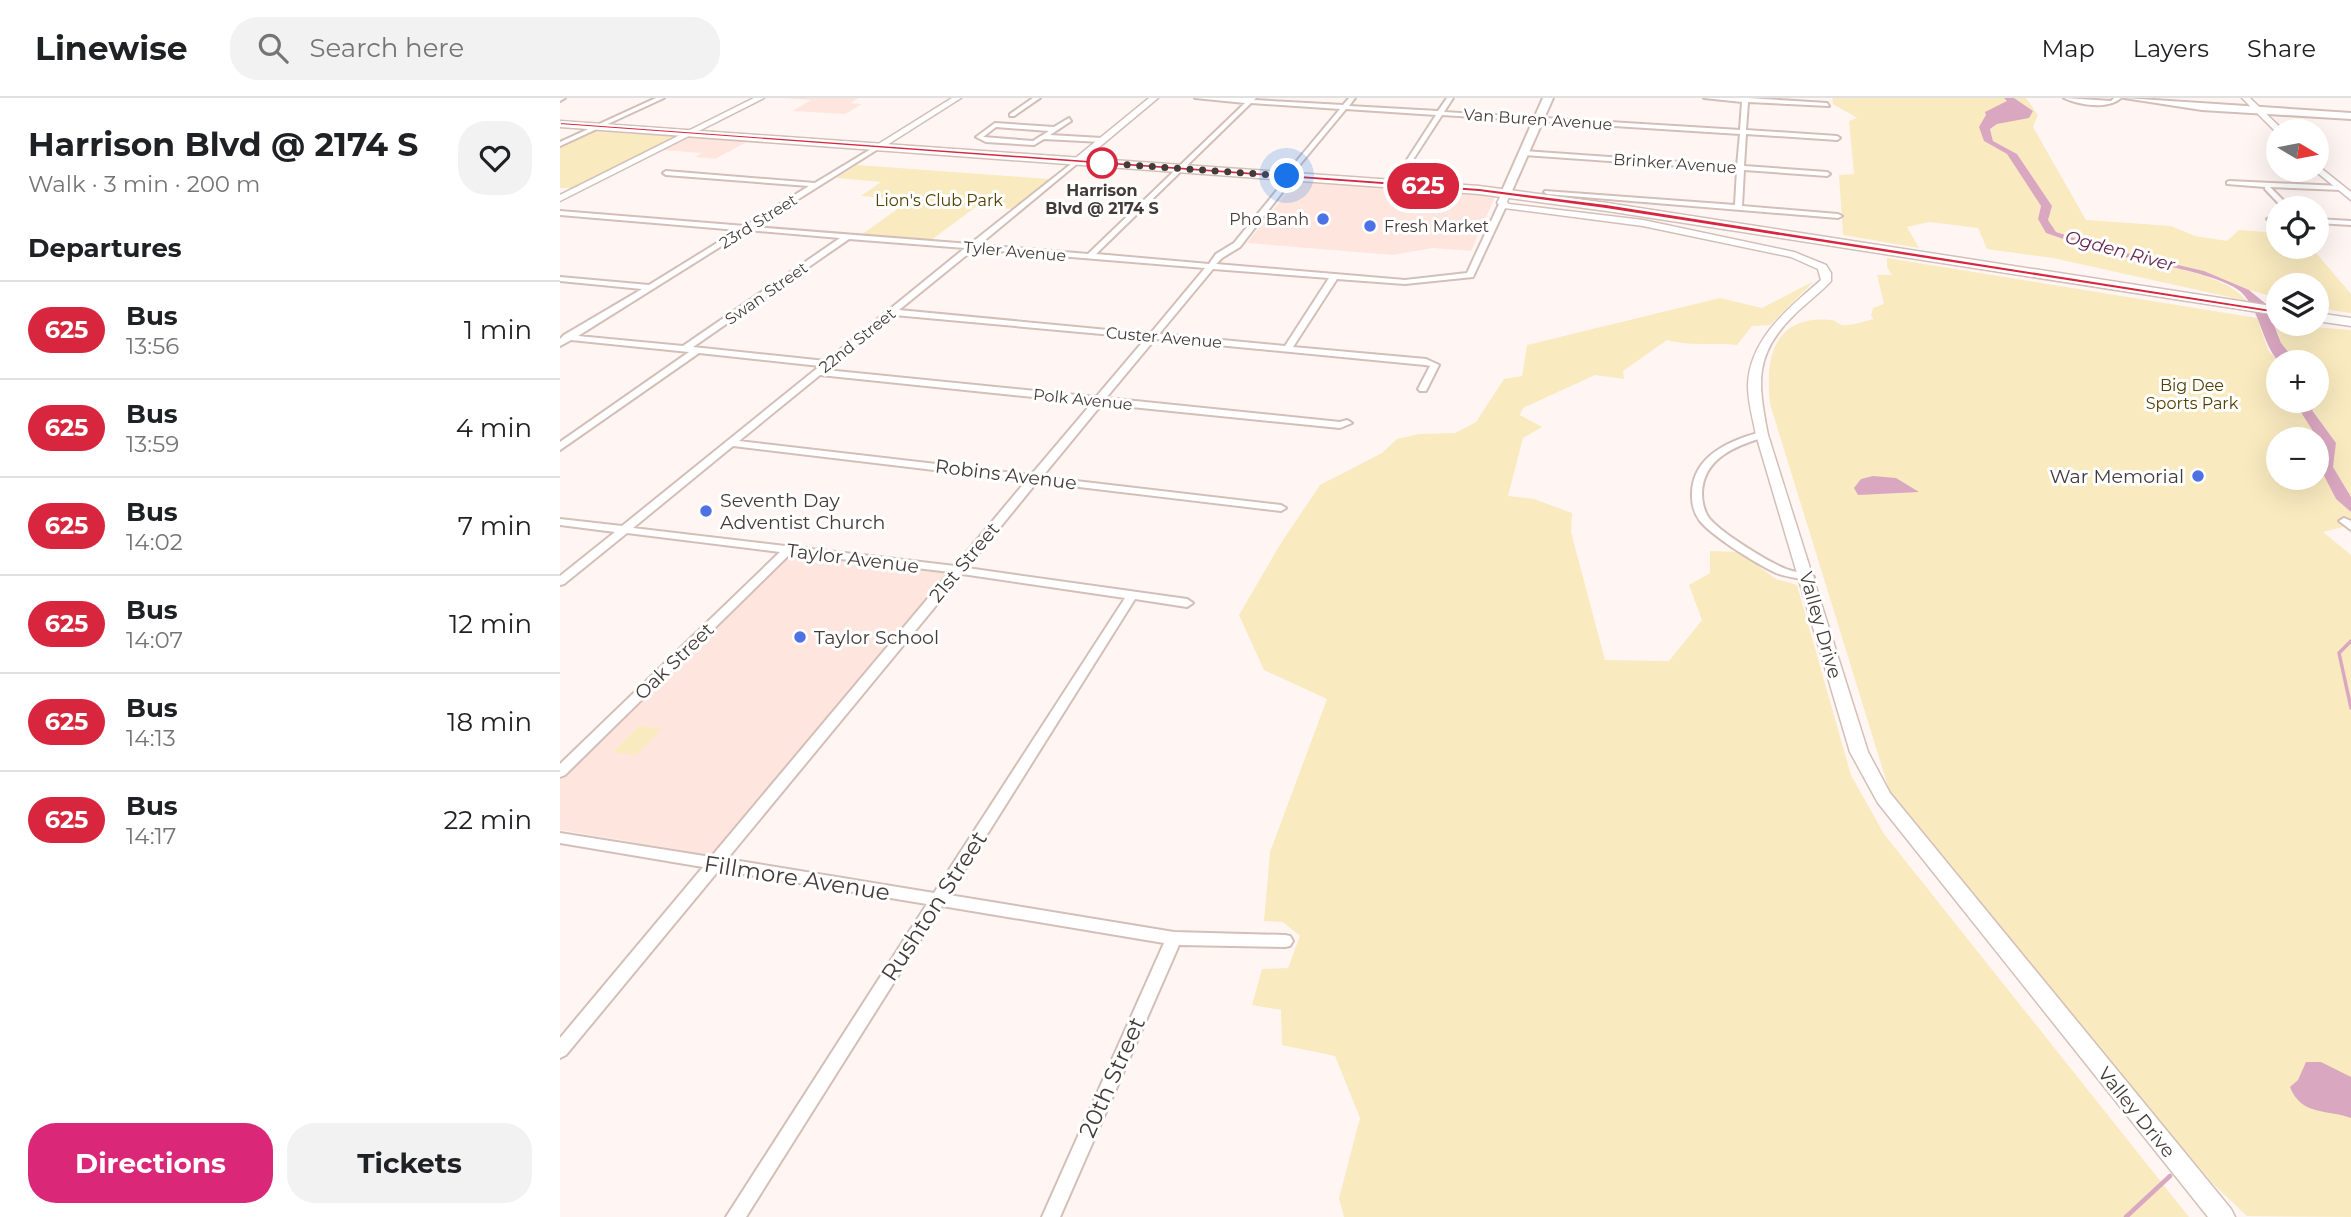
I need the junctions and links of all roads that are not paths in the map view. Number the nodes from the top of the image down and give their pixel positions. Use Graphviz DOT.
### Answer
graph roads {
  1 [pos="661,98"];
  2 [pos="760,98"];
  3 [pos="957,98"];
  4 [pos="1037,98"];
  5 [pos="1154,98"];
  6 [pos="1198,98"];
  7 [pos="1352,98"];
  8 [pos="1450,98"];
  9 [pos="1548,98"];
  10 [pos="1707,98"];
  11 [pos="2067,98"];
  12 [pos="2118,98"];
  13 [pos="2129,98"];
  14 [pos="2246,98"];
  15 [pos="1745,99"];
  16 [pos="1251,100"];
  17 [pos="1827,105"];
  18 [pos="1344,107"];
  19 [pos="2259,111"];
  20 [pos="1441,113"];
  21 [pos="1012,116"];
  22 [pos="2351,116"];
  23 [pos="1538,119"];
  24 [pos="2267,119"];
  25 [pos="1069,120"];
  26 [pos="560,124"];
  27 [pos="598,127"];
  28 [pos="1053,129"];
  29 [pos="1743,132"];
  30 [pos="689,133"];
  31 [pos="1044,137"];
  32 [pos="1837,138"];
  33 [pos="1102,140"];
  34 [pos="560,144"];
  35 [pos="876,148"];
  36 [pos="1523,153"];
  37 [pos="1076,162"];
  38 [pos="1741,167"];
  39 [pos="1180,169"];
  40 [pos="666,173"];
  41 [pos="1828,174"];
  42 [pos="1290,176"];
  43 [pos="2329,178"];
  44 [pos="1395,183"];
  45 [pos="2229,183"];
  46 [pos="816,185"];
  47 [pos="2267,188"];
  48 [pos="1547,192"];
  49 [pos="2347,192"];
  50 [pos="2275,196"];
  51 [pos="560,198"];
  52 [pos="1504,199"];
  53 [pos="1738,208"];
  54 [pos="560,213"];
  55 [pos="1838,216"];
  56 [pos="2329,222"];
  57 [pos="2351,223"];
  58 [pos="746,229"];
  59 [pos="847,237"];
  60 [pos="971,247"];
  61 [pos="1089,257"];
  62 [pos="1210,267"];
  63 [pos="1334,277"];
  64 [pos="560,279"];
  65 [pos="651,287"];
  66 [pos="2266,309"];
  67 [pos="892,312"];
  68 [pos="2329,319"];
  69 [pos="2351,322"];
  70 [pos="1152,336"];
  71 [pos="565,337"];
  72 [pos="560,343"];
  73 [pos="684,349"];
  74 [pos="1287,349"];
  75 [pos="696,351"];
  76 [pos="828,364"];
  77 [pos="1435,365"];
  78 [pos="818,372"];
  79 [pos="1423,389"];
  80 [pos="1099,401"];
  81 [pos="1348,423"];
  82 [pos="1762,435"];
  83 [pos="731,443"];
  84 [pos="560,447"];
  85 [pos="1035,477"];
  86 [pos="1281,508"];
  87 [pos="560,522"];
  88 [pos="624,530"];
  89 [pos="788,550"];
  90 [pos="958,570"];
  91 [pos="1808,577"];
  92 [pos="560,582"];
  93 [pos="1132,595"];
  94 [pos="1187,603"];
  95 [pos="560,772"];
  96 [pos="560,838"];
  97 [pos="713,864"];
  98 [pos="937,901"];
  99 [pos="1174,938"];
  100 [pos="1285,941"];
  101 [pos="560,1050"];
  102 [pos="736,1217"];
  103 [pos="1051,1217"];
  104 [pos="2223,1217"];
  1 -- 27 [label="street"];
  2 -- 30 [label="street"];
  3 -- 35 [label="street, 23rd Street"];
  4 -- 21 [label="street"];
  5 -- 33 [label="street, 22nd Street"];
  6 -- 16 [label="street, Van Buren Avenue"];
  7 -- 18 [label="street, 21st Street"];
  8 -- 20 [label="street"];
  9 -- 23 [label="main road"];
  10 -- 15 [label="street"];
  11 -- 12 [label="street"];
  13 -- 19 [label="main road"];
  14 -- 19 [label="street"];
  15 -- 17 [label="street"];
  15 -- 29 [label="street"];
  16 -- 18 [label="street, Van Buren Avenue"];
  16 -- 39 [label="street"];
  18 -- 20 [label="street, Van Buren Avenue"];
  18 -- 42 [label="street, 21st Street"];
  19 -- 22 [label="main road"];
  19 -- 24 [label="street"];
  20 -- 23 [label="street, Van Buren Avenue"];
  20 -- 44 [label="street"];
  23 -- 29 [label="street, Van Buren Avenue"];
  23 -- 36 [label="main road"];
  25 -- 28 [label="street"];
  26 -- 27 [label="main road"];
  27 -- 30 [label="main road"];
  27 -- 34 [label="street"];
  28 -- 31 [label="street"];
  28 -- 31 [label="street"];
  29 -- 32 [label="street, Van Buren Avenue"];
  29 -- 38 [label="street"];
  30 -- 35 [label="main road"];
  30 -- 51 [label="street"];
  31 -- 33 [label="street"];
  33 -- 37 [label="street, 22nd Street"];
  35 -- 37 [label="main road"];
  35 -- 46 [label="street, 23rd Street"];
  36 -- 38 [label="street, Brinker Avenue"];
  36 -- 52 [label="main road"];
  37 -- 39 [label="main road"];
  37 -- 60 [label="street, 22nd Street"];
  38 -- 41 [label="street, Brinker Avenue"];
  38 -- 53 [label="street"];
  39 -- 42 [label="main road"];
  39 -- 61 [label="street"];
  40 -- 46 [label="street"];
  42 -- 44 [label="main road"];
  42 -- 62 [label="street, 21st Street"];
  43 -- 49 [label="street"];
  44 -- 52 [label="main road"];
  45 -- 49 [label="street"];
  46 -- 58 [label="street, 23rd Street"];
  47 -- 50 [label="street"];
  48 -- 53 [label="street"];
  52 -- 63 [label="street, Tyler Avenue"];
  52 -- 66 [label="main road"];
  52 -- 82 [label="street, Valley Drive"];
  53 -- 55 [label="street"];
  54 -- 58 [label="street, Tyler Avenue"];
  56 -- 57 [label="street"];
  58 -- 59 [label="street, Tyler Avenue"];
  58 -- 65 [label="street, 23rd Street"];
  59 -- 60 [label="street, Tyler Avenue"];
  59 -- 73 [label="street, Swan Street"];
  60 -- 61 [label="street, Tyler Avenue"];
  60 -- 67 [label="street, 22nd Street"];
  61 -- 62 [label="street, Tyler Avenue"];
  62 -- 63 [label="street, Tyler Avenue"];
  62 -- 70 [label="street, 21st Street"];
  63 -- 74 [label="street"];
  64 -- 65 [label="street"];
  65 -- 71 [label="street, 23rd Street"];
  67 -- 70 [label="street, Custer Avenue"];
  67 -- 76 [label="street, 22nd Street"];
  68 -- 69 [label="main road"];
  70 -- 74 [label="street, Custer Avenue"];
  70 -- 80 [label="street, 21st Street"];
  71 -- 72 [label="street, 23rd Street"];
  71 -- 73 [label="street"];
  73 -- 75 [label="street"];
  74 -- 77 [label="street, Custer Avenue"];
  75 -- 76 [label="street"];
  75 -- 84 [label="street"];
  76 -- 78 [label="street, 22nd Street"];
  77 -- 79 [label="street"];
  78 -- 80 [label="street, Polk Avenue"];
  78 -- 83 [label="street, 22nd Street"];
  80 -- 81 [label="street, Polk Avenue"];
  80 -- 85 [label="street, 21st Street"];
  82 -- 91 [label="street, Valley Drive"];
  82 -- 91 [label="street"];
  83 -- 85 [label="street, Robins Avenue"];
  83 -- 88 [label="street, 22nd Street"];
  85 -- 86 [label="street, Robins Avenue"];
  85 -- 90 [label="street, 21st Street"];
  87 -- 88 [label="street, Taylor Avenue"];
  88 -- 89 [label="street, Taylor Avenue"];
  88 -- 92 [label="street, 22nd Street"];
  89 -- 90 [label="street, Taylor Avenue"];
  89 -- 95 [label="street, Oak Street"];
  90 -- 93 [label="street, Taylor Avenue"];
  90 -- 97 [label="street, 21st Street"];
  91 -- 104 [label="street, Valley Drive"];
  93 -- 94 [label="street, Taylor Avenue"];
  93 -- 98 [label="street, Rushton Street"];
  96 -- 97 [label="street, Fillmore Avenue"];
  97 -- 98 [label="street, Fillmore Avenue"];
  97 -- 101 [label="street, 21st Street"];
  98 -- 99 [label="street, Fillmore Avenue"];
  98 -- 102 [label="street, Rushton Street"];
  99 -- 100 [label="street, Fillmore Avenue"];
  99 -- 103 [label="street, 20th Street"];
}
